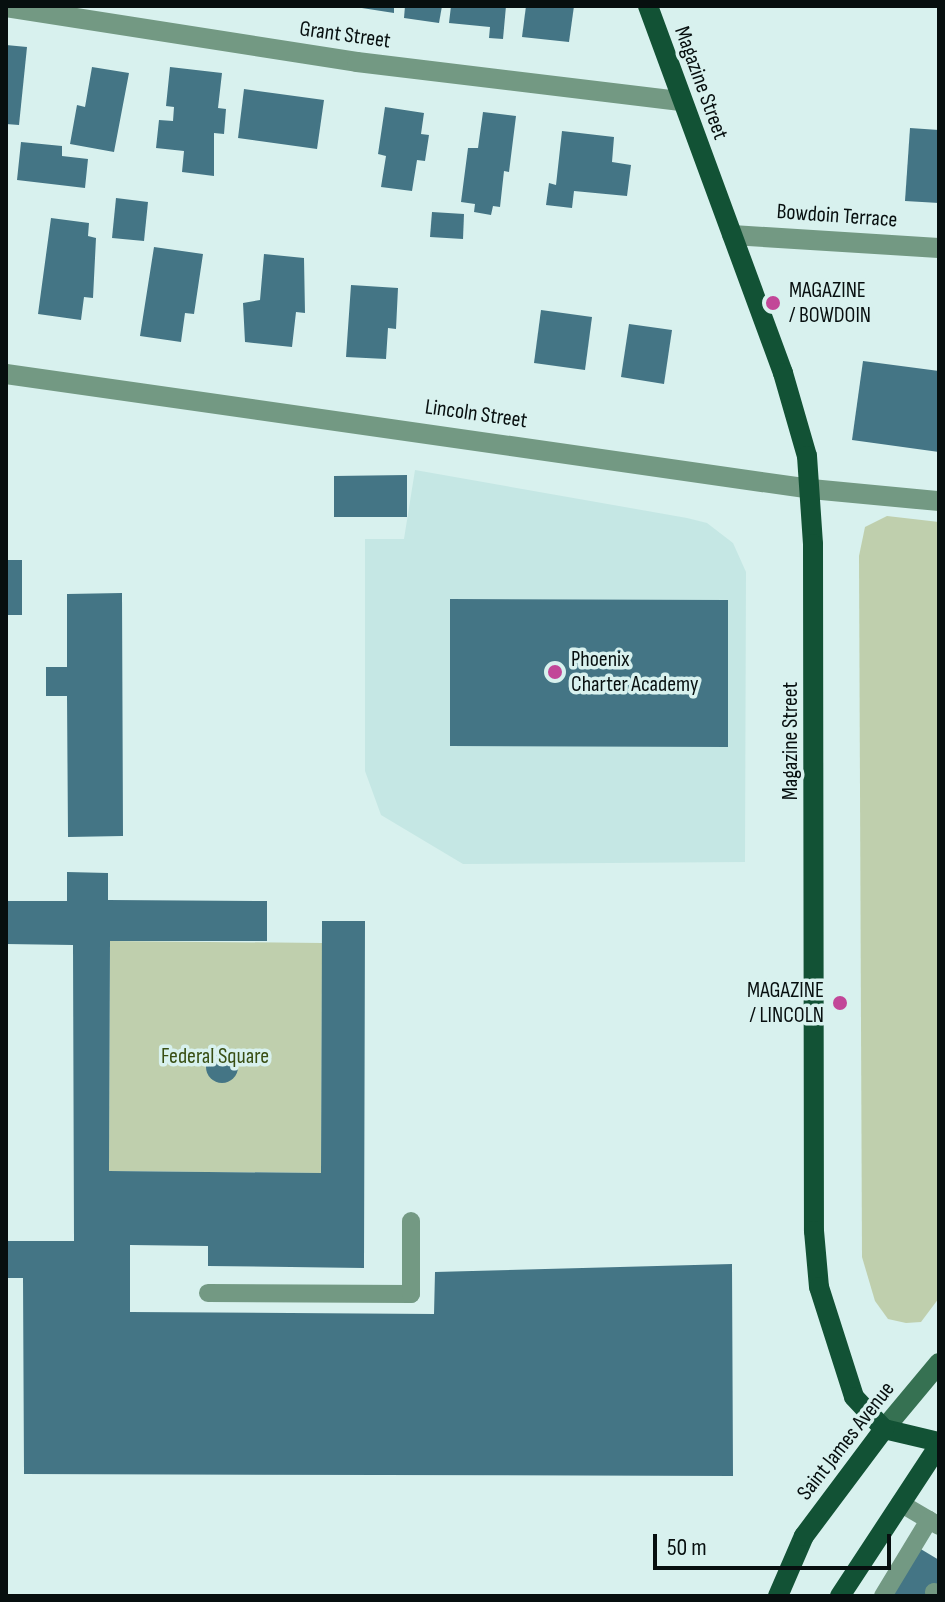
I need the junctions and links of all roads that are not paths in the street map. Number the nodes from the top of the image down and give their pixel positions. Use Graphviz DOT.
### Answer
graph roads {
  1 [pos="6,7"];
  2 [pos="651,7"];
  3 [pos="679,101"];
  4 [pos="732,235"];
  5 [pos="939,248"];
  6 [pos="6,374"];
  7 [pos="811,489"];
  8 [pos="939,501"];
  9 [pos="411,1221"];
  10 [pos="208,1293"];
  11 [pos="939,1363"];
  12 [pos="884,1429"];
  13 [pos="939,1444"];
  14 [pos="900,1503"];
  15 [pos="934,1523"];
  16 [pos="778,1596"];
  17 [pos="840,1596"];
  18 [pos="883,1596"];
  1 -- 3 [label="street, Grant Street"];
  2 -- 3 [label="main road, Magazine Street"];
  3 -- 4 [label="main road, Magazine Street"];
  4 -- 5 [label="street, Bowdoin Terrace"];
  4 -- 7 [label="main road, Magazine Street"];
  6 -- 7 [label="street, Lincoln Street"];
  7 -- 8 [label="street, Lincoln Street"];
  7 -- 12 [label="main road, Magazine Street"];
  9 -- 10 [label="lane"];
  11 -- 12 [label="main road, Saint James Avenue"];
  12 -- 13 [label="main road"];
  12 -- 16 [label="main road, Saint James Avenue"];
  13 -- 14 [label="main road"];
  14 -- 15 [label="lane"];
  14 -- 17 [label="main road"];
  15 -- 18 [label="lane"];
}
